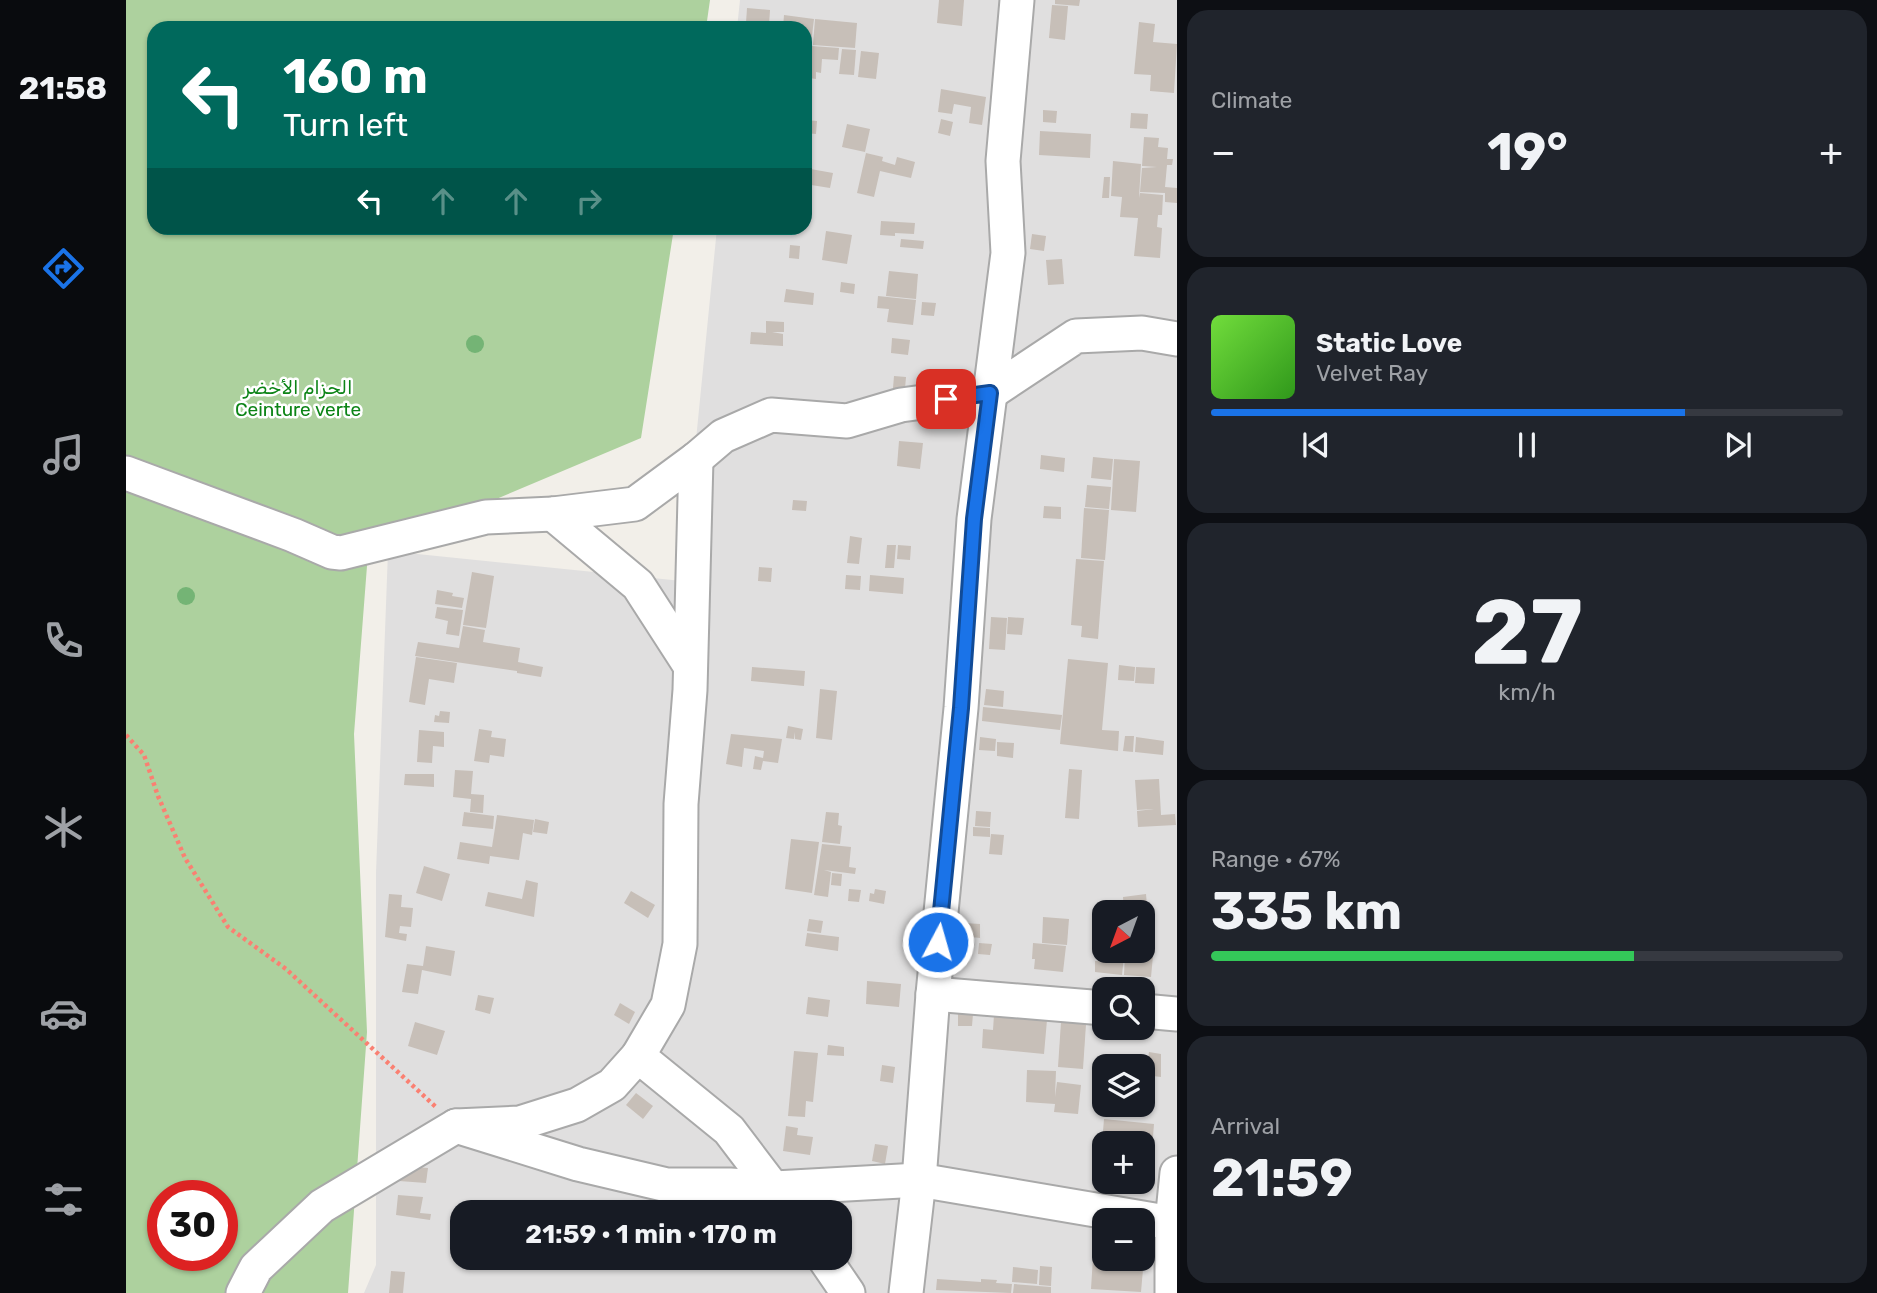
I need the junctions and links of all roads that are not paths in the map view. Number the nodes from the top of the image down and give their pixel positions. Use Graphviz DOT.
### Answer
graph roads {
  1 [pos="1017,0"];
  2 [pos="1177,339"];
  3 [pos="990,393"];
  4 [pos="696,459"];
  5 [pos="126,473"];
  6 [pos="553,514"];
  7 [pos="689,664"];
  8 [pos="933,993"];
  9 [pos="1092,1007"];
  10 [pos="1155,1012"];
  11 [pos="1177,1014"];
  12 [pos="639,1056"];
  13 [pos="456,1125"];
  14 [pos="1177,1173"];
  15 [pos="919,1180"];
  16 [pos="784,1200"];
  17 [pos="1172,1223"];
  18 [pos="832,1270"];
  19 [pos="243,1293"];
  20 [pos="848,1293"];
  21 [pos="906,1293"];
  22 [pos="1172,1293"];
  1 -- 3 [label="street"];
  2 -- 3 [label="street"];
  3 -- 4 [label="street"];
  3 -- 8 [label="street"];
  4 -- 6 [label="street"];
  4 -- 7 [label="street"];
  5 -- 6 [label="street"];
  6 -- 7 [label="street"];
  7 -- 12 [label="street"];
  8 -- 9 [label="street"];
  8 -- 15 [label="street"];
  10 -- 11 [label="street"];
  12 -- 13 [label="street"];
  12 -- 16 [label="street"];
  13 -- 16 [label="street"];
  13 -- 19 [label="street"];
  14 -- 17 [label="street"];
  15 -- 16 [label="street"];
  15 -- 17 [label="street"];
  15 -- 21 [label="street"];
  17 -- 22 [label="street"];
  18 -- 20 [label="street"];
}
